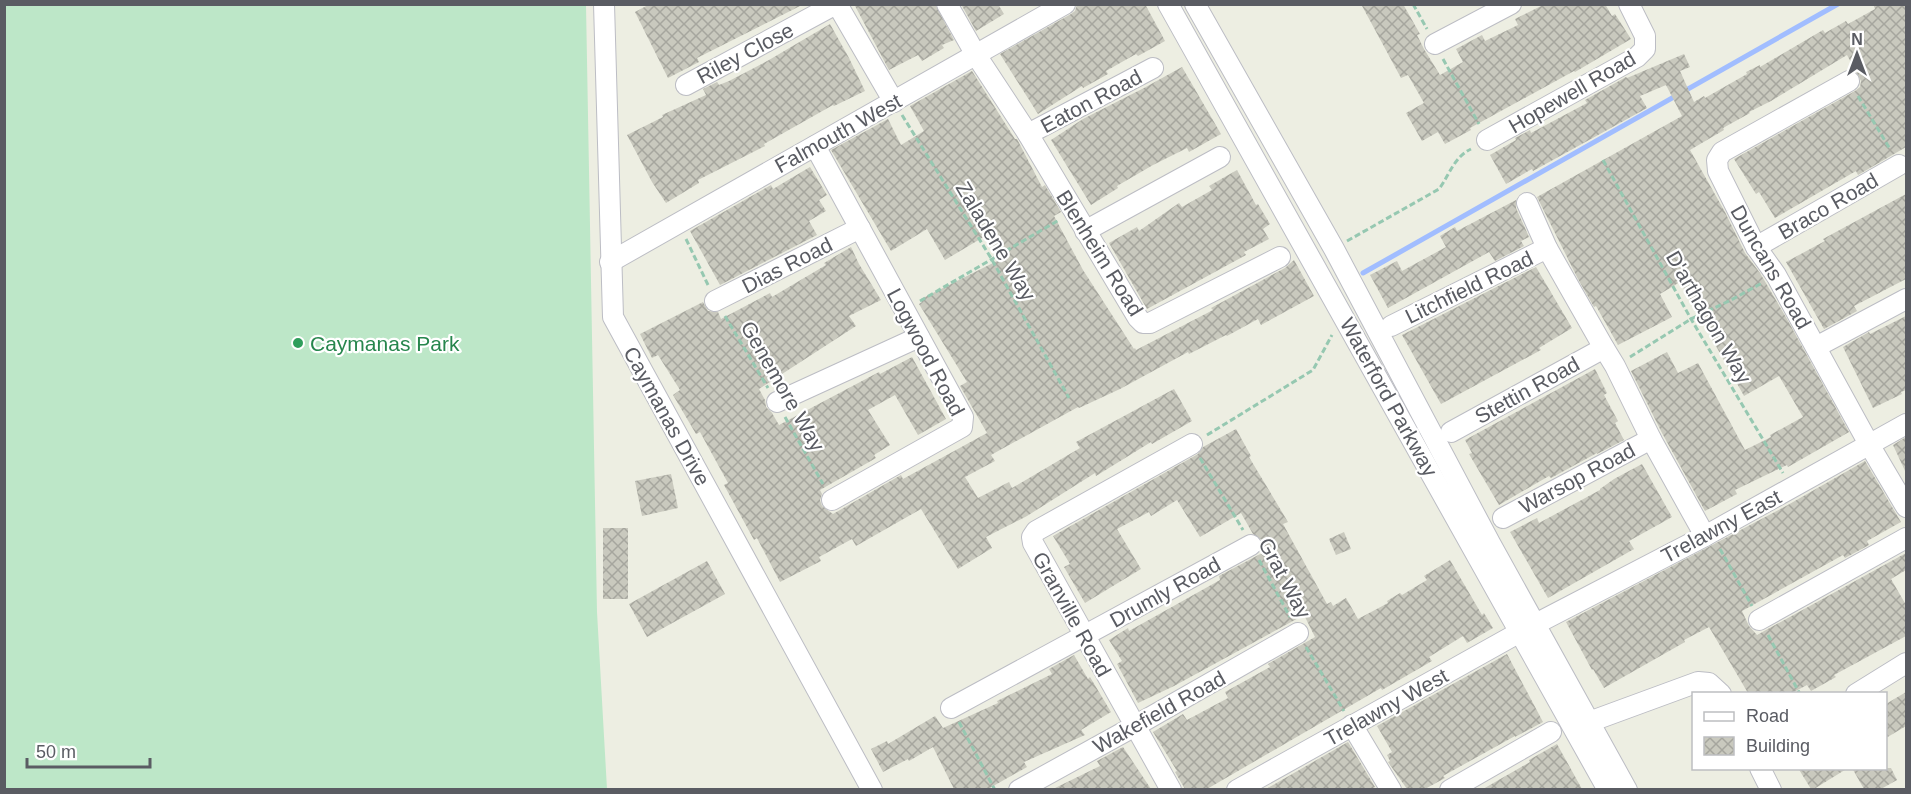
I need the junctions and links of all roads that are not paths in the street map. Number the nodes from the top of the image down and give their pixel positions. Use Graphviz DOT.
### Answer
graph roads {
  1 [pos="604,4"];
  2 [pos="836,4"];
  3 [pos="947,4"];
  4 [pos="1065,4"];
  5 [pos="1168,4"];
  6 [pos="1195,4"];
  7 [pos="1511,4"];
  8 [pos="1629,4"];
  9 [pos="1435,44"];
  10 [pos="975,55"];
  11 [pos="1153,69"];
  12 [pos="1849,81"];
  13 [pos="686,86"];
  14 [pos="894,102"];
  15 [pos="1028,134"];
  16 [pos="1487,140"];
  17 [pos="814,146"];
  18 [pos="1220,157"];
  19 [pos="1899,165"];
  20 [pos="1527,202"];
  21 [pos="860,228"];
  22 [pos="1085,231"];
  23 [pos="1756,247"];
  24 [pos="1547,248"];
  25 [pos="1280,257"];
  26 [pos="610,262"];
  27 [pos="1906,299"];
  28 [pos="715,301"];
  29 [pos="1391,326"];
  30 [pos="920,337"];
  31 [pos="1816,347"];
  32 [pos="1604,348"];
  33 [pos="777,402"];
  34 [pos="1906,424"];
  35 [pos="1451,432"];
  36 [pos="1651,439"];
  37 [pos="1192,444"];
  38 [pos="1870,446"];
  39 [pos="832,500"];
  40 [pos="1906,507"];
  41 [pos="1503,518"];
  42 [pos="1705,536"];
  43 [pos="1906,538"];
  44 [pos="1251,545"];
  45 [pos="1759,620"];
  46 [pos="1527,628"];
  47 [pos="1298,633"];
  48 [pos="1084,636"];
  49 [pos="1906,663"];
  50 [pos="1720,692"];
  51 [pos="1858,692"];
  52 [pos="951,708"];
  53 [pos="1589,722"];
  54 [pos="1353,725"];
  55 [pos="1135,726"];
  56 [pos="1551,732"];
  57 [pos="1761,770"];
  58 [pos="873,789"];
  59 [pos="1019,789"];
  60 [pos="1171,789"];
  61 [pos="1237,789"];
  62 [pos="1391,789"];
  63 [pos="1450,789"];
  64 [pos="1608,789"];
  65 [pos="1627,789"];
  66 [pos="1771,789"];
  1 -- 26 [label="street, Caymanas Drive"];
  2 -- 13 [label="street, Riley Close"];
  2 -- 14 [label="street"];
  3 -- 10 [label="street, Blenheim Road"];
  4 -- 10 [label="street, Falmouth West"];
  5 -- 46 [label="street, Waterford Parkway"];
  6 -- 46 [label="street, Waterford Parkway"];
  7 -- 9 [label="street"];
  8 -- 16 [label="street, Hopewell Road"];
  10 -- 14 [label="street, Falmouth West"];
  10 -- 15 [label="street, Blenheim Road"];
  11 -- 15 [label="street, Eaton Road"];
  12 -- 23 [label="street, Duncans Road"];
  14 -- 17 [label="street, Falmouth West"];
  15 -- 22 [label="street, Blenheim Road"];
  17 -- 21 [label="street, Logwood Road"];
  17 -- 26 [label="street, Falmouth West"];
  18 -- 22 [label="street"];
  19 -- 23 [label="street, Braco Road"];
  20 -- 24 [label="street"];
  21 -- 28 [label="street, Dias Road"];
  21 -- 30 [label="street, Logwood Road"];
  22 -- 25 [label="street, Blenheim Road"];
  23 -- 31 [label="street, Duncans Road"];
  24 -- 29 [label="street, Litchfield Road"];
  24 -- 32 [label="street"];
  26 -- 58 [label="street, Caymanas Drive"];
  27 -- 31 [label="street"];
  30 -- 33 [label="street"];
  30 -- 39 [label="street, Logwood Road"];
  31 -- 38 [label="street, Duncans Road"];
  32 -- 35 [label="street, Stettin Road"];
  32 -- 36 [label="street"];
  34 -- 38 [label="street, Trelawny East"];
  36 -- 41 [label="street, Warsop Road"];
  36 -- 42 [label="street"];
  37 -- 48 [label="street, Granville Road"];
  38 -- 40 [label="street, Duncans Road"];
  38 -- 42 [label="street, Trelawny East"];
  42 -- 46 [label="street, Trelawny East"];
  43 -- 45 [label="street"];
  44 -- 48 [label="street, Drumly Road"];
  46 -- 53 [label="street, Waterford Parkway"];
  46 -- 54 [label="street, Trelawny West"];
  46 -- 64 [label="street, Waterford Parkway"];
  47 -- 55 [label="street, Wakefield Road"];
  48 -- 52 [label="street, Drumly Road"];
  48 -- 55 [label="street, Granville Road"];
  49 -- 51 [label="street"];
  50 -- 53 [label="street"];
  53 -- 65 [label="street, Waterford Parkway"];
  54 -- 61 [label="street, Trelawny West"];
  54 -- 62 [label="street"];
  55 -- 59 [label="street, Wakefield Road"];
  55 -- 60 [label="street, Granville Road"];
  56 -- 63 [label="street"];
  57 -- 66 [label="street"];
}
